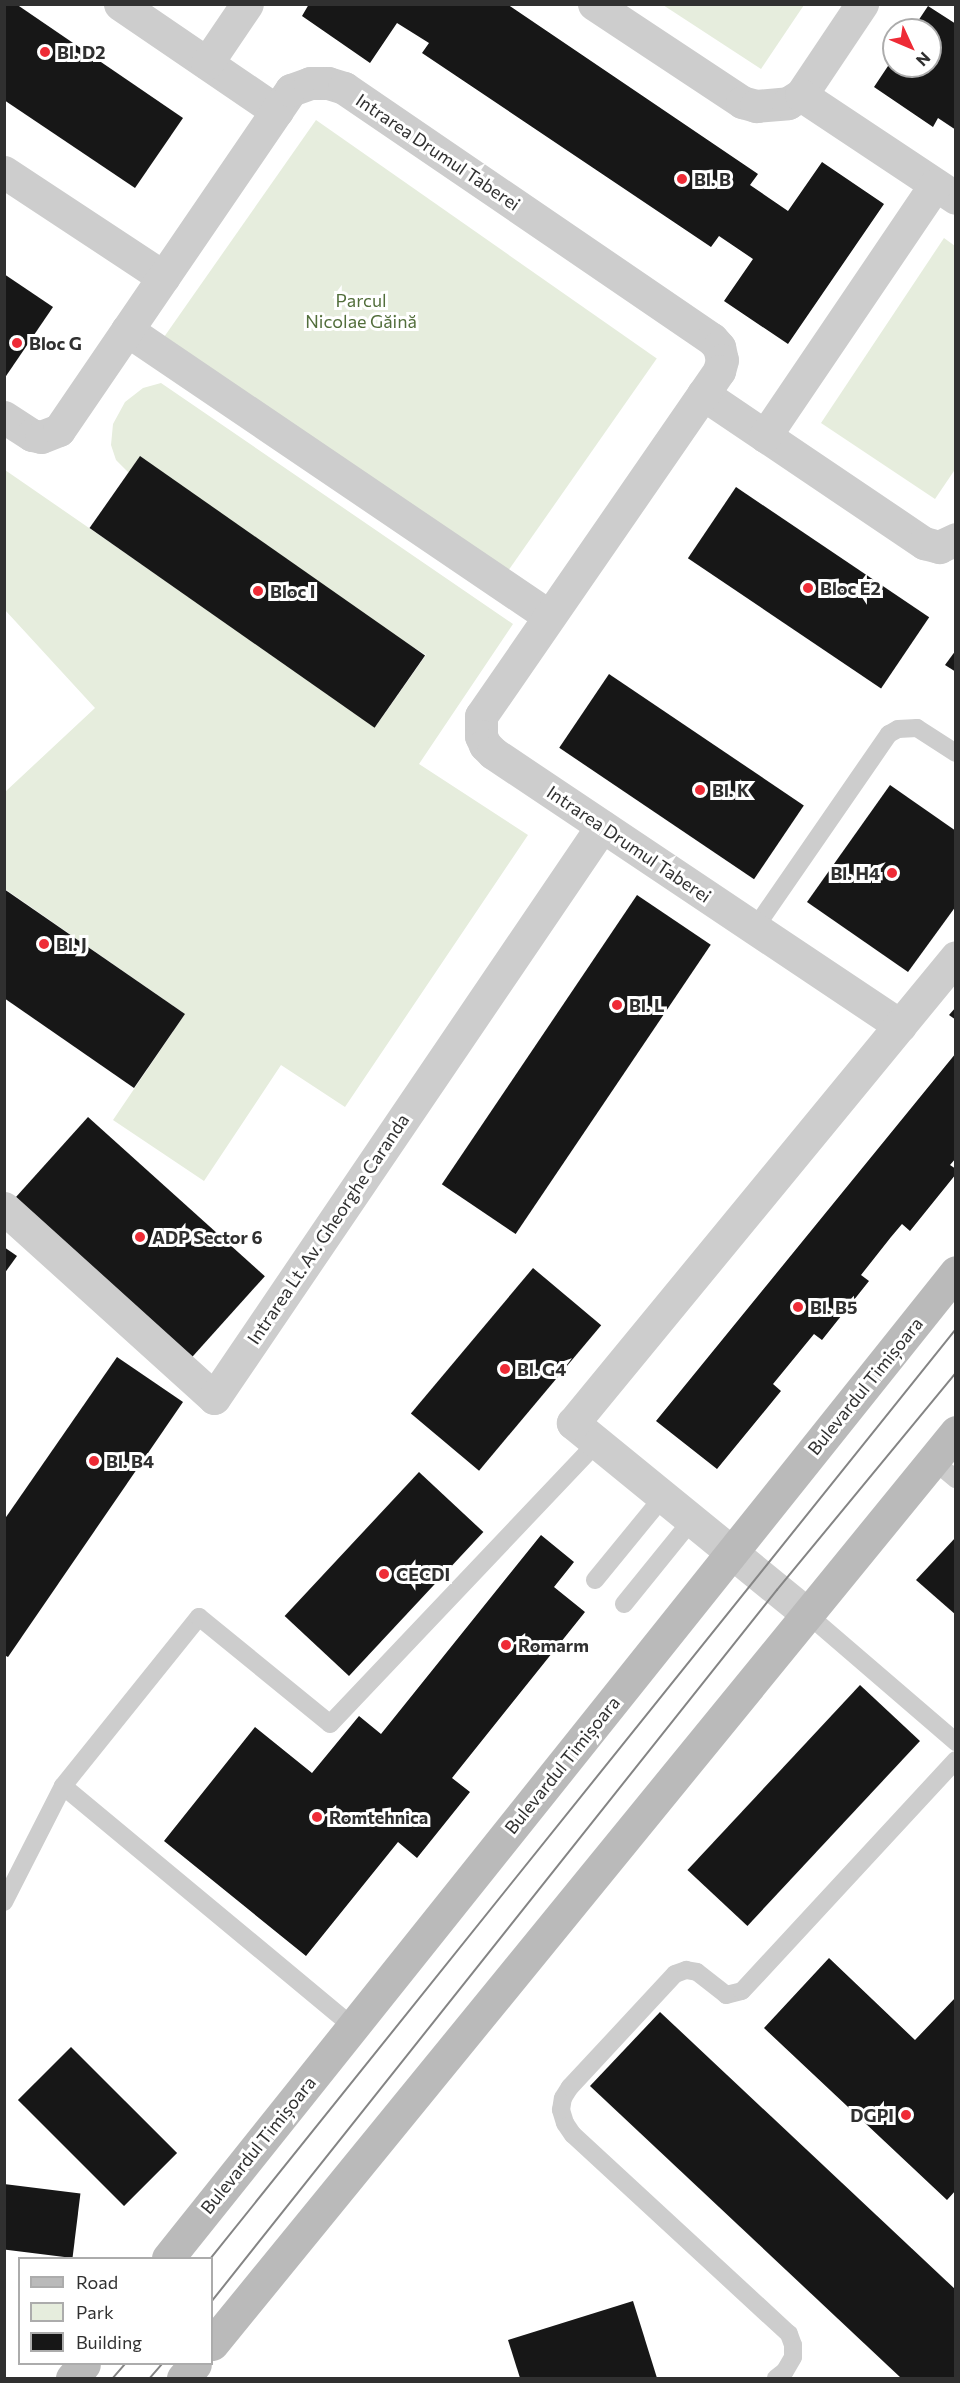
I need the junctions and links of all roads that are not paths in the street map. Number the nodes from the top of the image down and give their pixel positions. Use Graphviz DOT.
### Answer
graph roads {
  1 [pos="120,4"];
  2 [pos="247,4"];
  3 [pos="594,4"];
  4 [pos="862,4"];
  5 [pos="207,63"];
  6 [pos="801,95"];
  7 [pos="277,111"];
  8 [pos="4,172"];
  9 [pos="945,192"];
  10 [pos="163,277"];
  11 [pos="127,330"];
  12 [pos="703,394"];
  13 [pos="4,417"];
  14 [pos="765,436"];
  15 [pos="956,539"];
  16 [pos="549,616"];
  17 [pos="956,753"];
  18 [pos="602,826"];
  19 [pos="755,928"];
  20 [pos="956,957"];
  21 [pos="900,1025"];
  22 [pos="4,1208"];
  23 [pos="956,1272"];
  24 [pos="956,1432"];
  25 [pos="597,1443"];
  26 [pos="944,1469"];
  27 [pos="663,1497"];
  28 [pos="692,1520"];
  29 [pos="732,1553"];
  30 [pos="595,1580"];
  31 [pos="624,1604"];
  32 [pos="806,1613"];
  33 [pos="956,1742"];
  34 [pos="956,1760"];
  35 [pos="63,1786"];
  36 [pos="4,1902"];
  37 [pos="353,2027"];
  38 [pos="170,2257"];
  39 [pos="213,2343"];
  40 [pos="83,2365"];
  41 [pos="194,2365"];
  42 [pos="72,2379"];
  43 [pos="183,2379"];
  44 [pos="776,2379"];
  1 -- 5 [label="street"];
  2 -- 5 [label="street"];
  3 -- 6 [label="street"];
  4 -- 6 [label="street"];
  5 -- 7 [label="street"];
  6 -- 9 [label="street"];
  7 -- 10 [label="street, Intrarea Drumul Taberei"];
  7 -- 12 [label="street, Intrarea Drumul Taberei"];
  8 -- 10 [label="street"];
  9 -- 14 [label="street"];
  10 -- 11 [label="street, Intrarea Drumul Taberei"];
  11 -- 13 [label="street, Intrarea Drumul Taberei"];
  11 -- 16 [label="street"];
  12 -- 14 [label="street"];
  12 -- 16 [label="street, Intrarea Drumul Taberei"];
  14 -- 15 [label="street"];
  16 -- 18 [label="street, Intrarea Drumul Taberei"];
  17 -- 19 [label="lane"];
  18 -- 19 [label="street, Intrarea Drumul Taberei"];
  18 -- 22 [label="street, Intrarea Lt. Av. Gheorghe Caranda"];
  19 -- 21 [label="street, Intrarea Drumul Taberei"];
  20 -- 21 [label="street"];
  21 -- 25 [label="street"];
  23 -- 29 [label="main road, Bulevardul Timișoara"];
  24 -- 26 [label="main road"];
  25 -- 27 [label="street"];
  25 -- 35 [label="lane"];
  26 -- 32 [label="main road"];
  27 -- 28 [label="street"];
  27 -- 30 [label="lane"];
  28 -- 29 [label="street"];
  28 -- 31 [label="lane"];
  29 -- 32 [label="street"];
  29 -- 37 [label="main road, Bulevardul Timișoara"];
  32 -- 33 [label="lane"];
  32 -- 39 [label="main road"];
  34 -- 44 [label="lane"];
  35 -- 36 [label="lane"];
  35 -- 37 [label="lane"];
  37 -- 38 [label="main road, Bulevardul Timișoara"];
  40 -- 42 [label="main road"];
  41 -- 43 [label="main road"];
}
